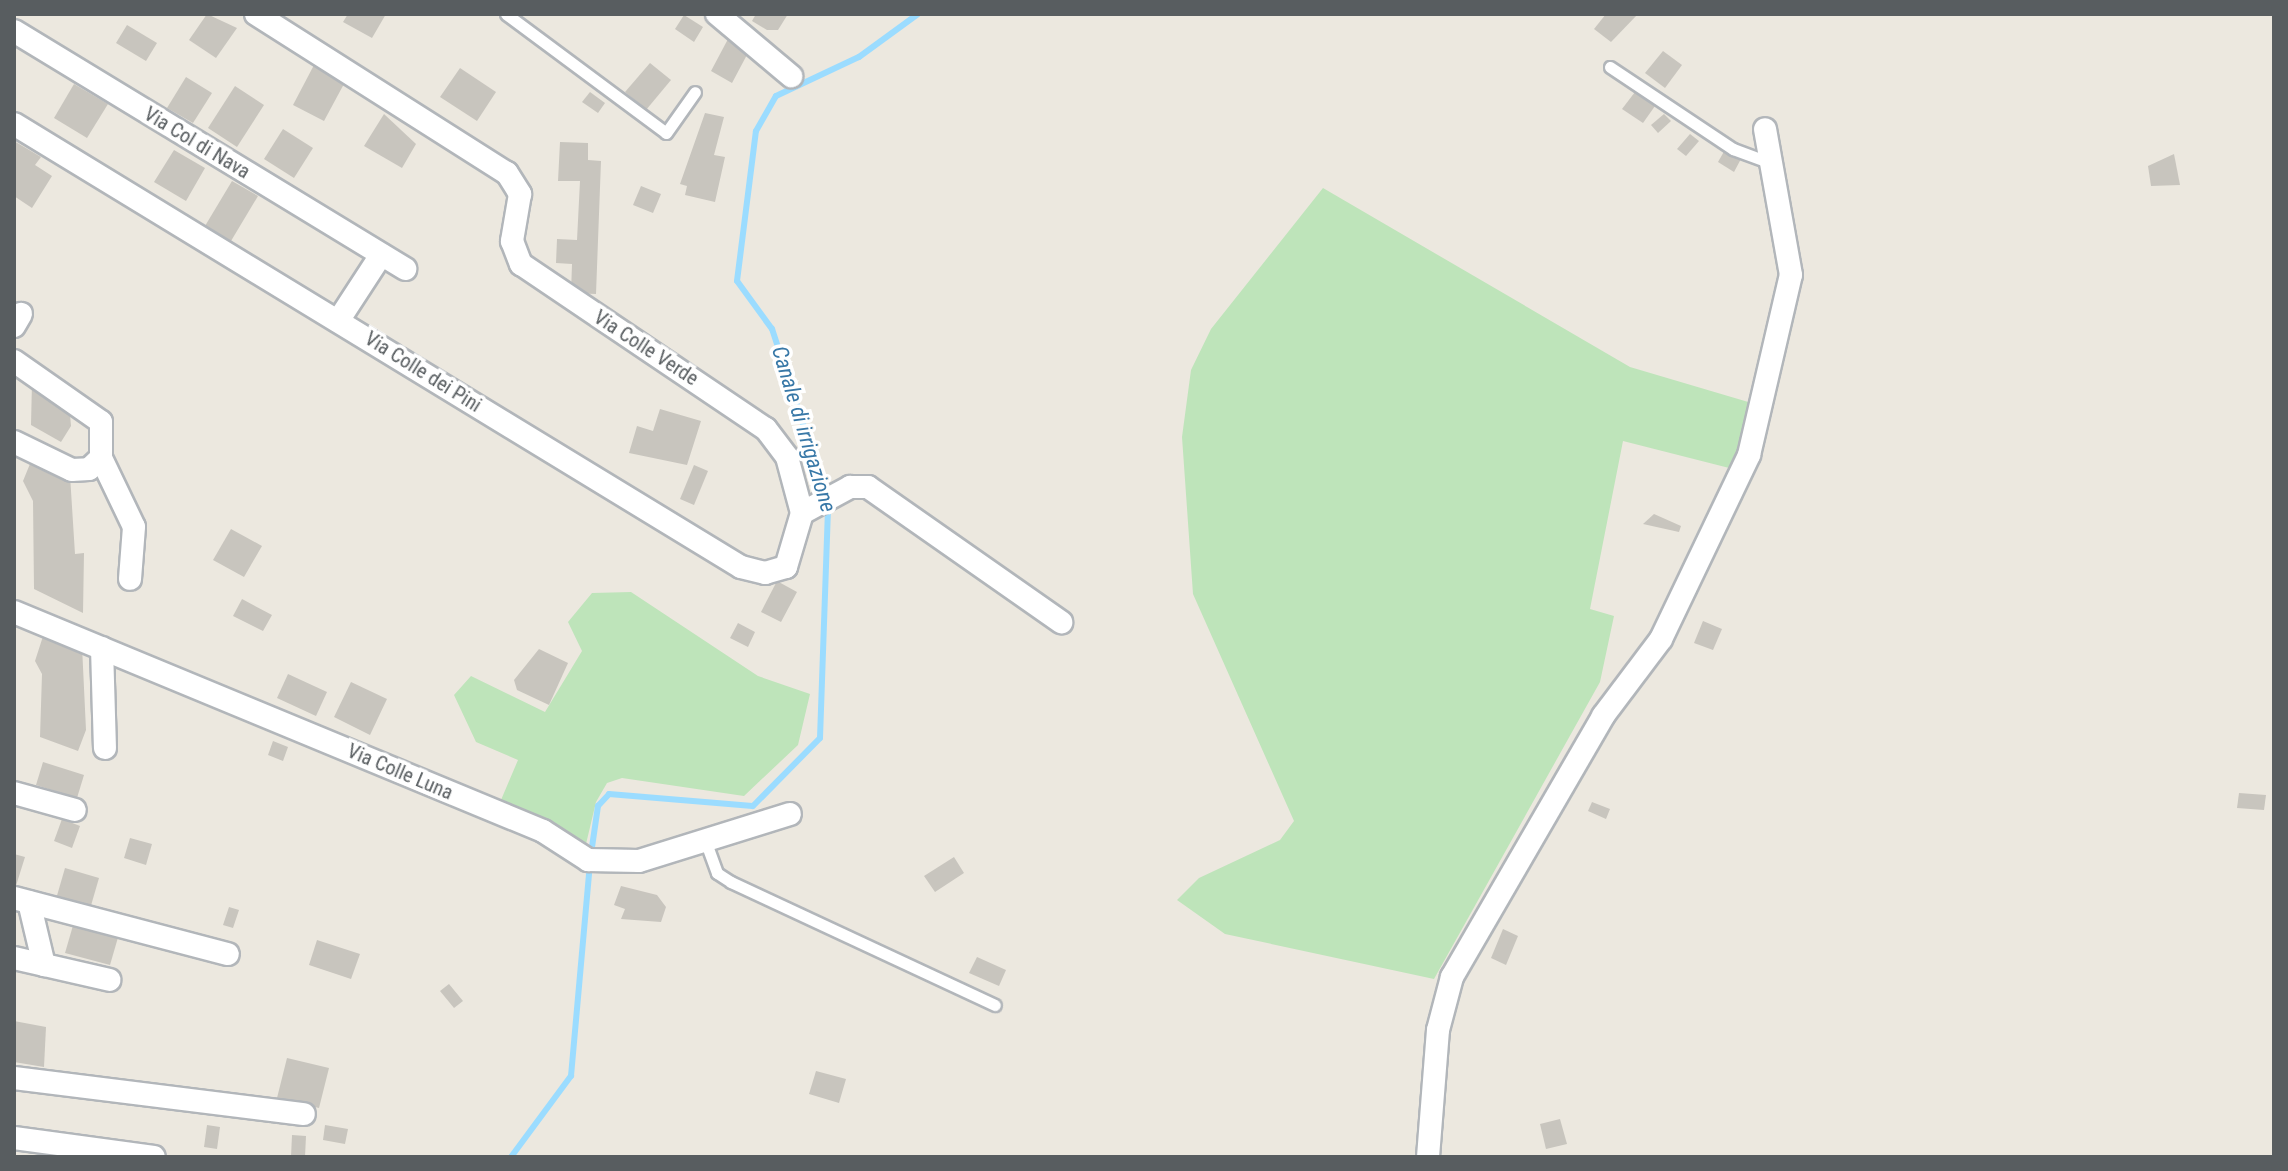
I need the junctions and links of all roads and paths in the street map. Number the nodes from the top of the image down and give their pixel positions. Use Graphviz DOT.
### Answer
graph roads {
  1 [pos="256,14"];
  2 [pos="506,14"];
  3 [pos="717,14"];
  4 [pos="14,31"];
  5 [pos="1610,67"];
  6 [pos="791,76"];
  7 [pos="695,92"];
  8 [pos="14,124"];
  9 [pos="1765,129"];
  10 [pos="1771,163"];
  11 [pos="381,255"];
  12 [pos="405,269"];
  13 [pos="338,321"];
  14 [pos="14,361"];
  15 [pos="14,442"];
  16 [pos="101,458"];
  17 [pos="819,506"];
  18 [pos="130,579"];
  19 [pos="14,612"];
  20 [pos="1061,622"];
  21 [pos="102,648"];
  22 [pos="105,748"];
  23 [pos="14,793"];
  24 [pos="75,810"];
  25 [pos="790,814"];
  26 [pos="704,837"];
  27 [pos="21,900"];
  28 [pos="228,954"];
  29 [pos="14,958"];
  30 [pos="44,965"];
  31 [pos="110,980"];
  32 [pos="995,1005"];
  33 [pos="14,1078"];
  34 [pos="304,1114"];
  35 [pos="14,1138"];
  36 [pos="154,1157"];
  37 [pos="1428,1157"];
  1 -- 17 [label="street, Via Colle Verde"];
  2 -- 7 [label="lane"];
  3 -- 6 [label="street"];
  4 -- 11 [label="street, Via Col di Nava"];
  5 -- 10 [label="lane"];
  8 -- 13 [label="street, Via Colle dei Pini"];
  9 -- 10 [label="street"];
  10 -- 37 [label="street"];
  11 -- 12 [label="street, Via Col di Nava"];
  11 -- 13 [label="street"];
  13 -- 17 [label="street, Via Colle dei Pini"];
  14 -- 16 [label="street"];
  15 -- 16 [label="street"];
  16 -- 18 [label="street"];
  17 -- 20 [label="street"];
  19 -- 21 [label="street, Via Colle Luna"];
  21 -- 22 [label="street"];
  21 -- 26 [label="street, Via Colle Luna"];
  23 -- 24 [label="street"];
  25 -- 26 [label="street, Via Colle Luna"];
  26 -- 32 [label="lane"];
  27 -- 28 [label="street"];
  27 -- 30 [label="street"];
  29 -- 30 [label="street"];
  30 -- 31 [label="street"];
  33 -- 34 [label="street"];
  35 -- 36 [label="street"];
}
